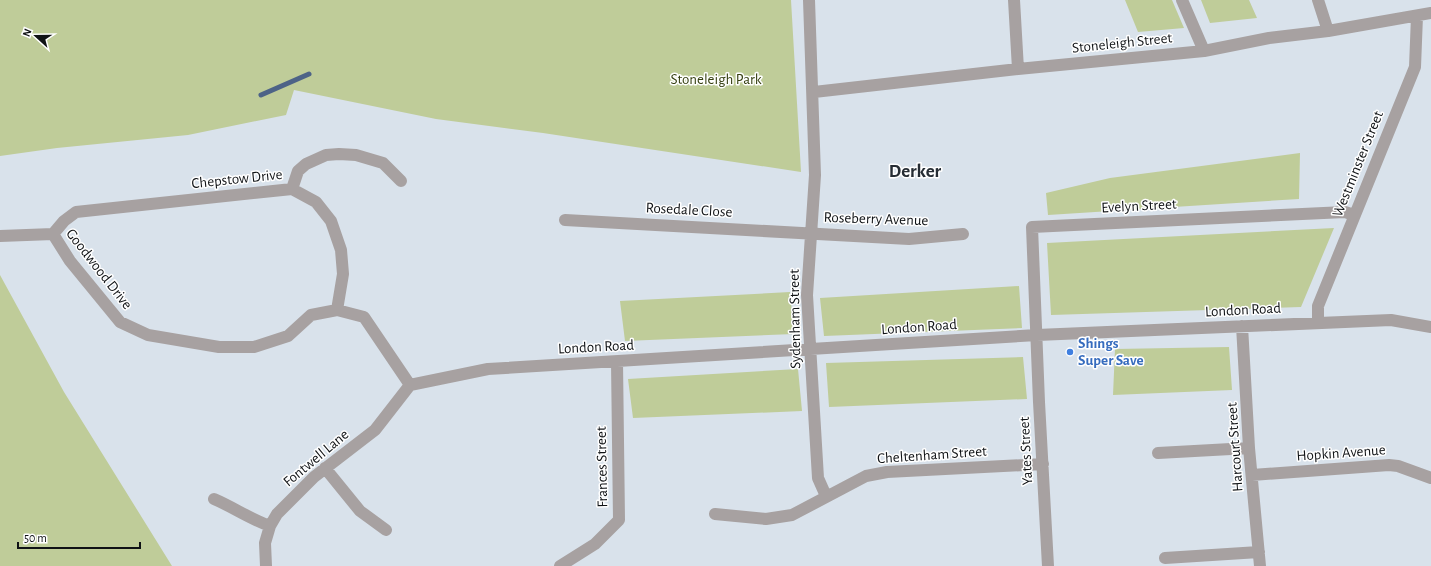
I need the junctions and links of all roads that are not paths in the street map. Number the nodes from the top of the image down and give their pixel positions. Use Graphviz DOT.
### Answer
graph roads {
  1 [pos="809,0"];
  2 [pos="1014,0"];
  3 [pos="1182,0"];
  4 [pos="1318,0"];
  5 [pos="1431,13"];
  6 [pos="1418,16"];
  7 [pos="1328,31"];
  8 [pos="1204,51"];
  9 [pos="1018,69"];
  10 [pos="814,92"];
  11 [pos="401,182"];
  12 [pos="292,189"];
  13 [pos="1354,215"];
  14 [pos="565,220"];
  15 [pos="811,233"];
  16 [pos="53,234"];
  17 [pos="963,234"];
  18 [pos="0,236"];
  19 [pos="337,310"];
  20 [pos="1318,322"];
  21 [pos="1242,326"];
  22 [pos="1431,326"];
  23 [pos="1037,335"];
  24 [pos="811,350"];
  25 [pos="617,362"];
  26 [pos="410,385"];
  27 [pos="1249,448"];
  28 [pos="1158,453"];
  29 [pos="1043,464"];
  30 [pos="325,468"];
  31 [pos="1252,475"];
  32 [pos="1431,478"];
  33 [pos="826,496"];
  34 [pos="214,499"];
  35 [pos="715,514"];
  36 [pos="270,526"];
  37 [pos="386,530"];
  38 [pos="1259,552"];
  39 [pos="1165,558"];
  40 [pos="266,566"];
  41 [pos="560,566"];
  42 [pos="1048,566"];
  43 [pos="1260,566"];
  1 -- 10 [label="street, Sydenham Street"];
  2 -- 9 [label="street"];
  3 -- 8 [label="street"];
  4 -- 7 [label="street"];
  5 -- 6 [label="street, Stoneleigh Street"];
  6 -- 7 [label="street, Stoneleigh Street"];
  6 -- 13 [label="street, Westminster Street"];
  7 -- 8 [label="street, Stoneleigh Street"];
  8 -- 9 [label="street, Stoneleigh Street"];
  9 -- 10 [label="street, Stoneleigh Street"];
  10 -- 15 [label="street, Sydenham Street"];
  11 -- 12 [label="street"];
  12 -- 16 [label="street, Chepstow Drive"];
  12 -- 19 [label="street, Chepstow Drive"];
  13 -- 20 [label="street, Westminster Street"];
  13 -- 23 [label="street, Evelyn Street"];
  14 -- 15 [label="street, Rosedale Close"];
  15 -- 17 [label="street, Roseberry Avenue"];
  15 -- 24 [label="street, Sydenham Street"];
  16 -- 18 [label="street, Goodwood Drive"];
  16 -- 19 [label="street, Goodwood Drive"];
  19 -- 26 [label="street, Goodwood Drive"];
  20 -- 21 [label="street, London Road"];
  20 -- 22 [label="street, London Road"];
  21 -- 23 [label="street, London Road"];
  21 -- 27 [label="street, Harcourt Street"];
  23 -- 24 [label="street, London Road"];
  23 -- 29 [label="street, Yates Street"];
  24 -- 25 [label="street, London Road"];
  24 -- 33 [label="street, Sydenham Street"];
  25 -- 26 [label="street, London Road"];
  25 -- 41 [label="street, Frances Street"];
  26 -- 30 [label="street, Fontwell Lane"];
  27 -- 28 [label="street"];
  27 -- 31 [label="street, Harcourt Street"];
  29 -- 33 [label="street, Cheltenham Street"];
  29 -- 42 [label="street, Yates Street"];
  30 -- 36 [label="street, Fontwell Lane"];
  30 -- 37 [label="street"];
  31 -- 32 [label="street, Hopkin Avenue"];
  31 -- 38 [label="street, Harcourt Street"];
  33 -- 35 [label="street, Cheltenham Street"];
  34 -- 36 [label="street"];
  36 -- 40 [label="street, Fontwell Lane"];
  38 -- 39 [label="street"];
  38 -- 43 [label="street, Harcourt Street"];
}
